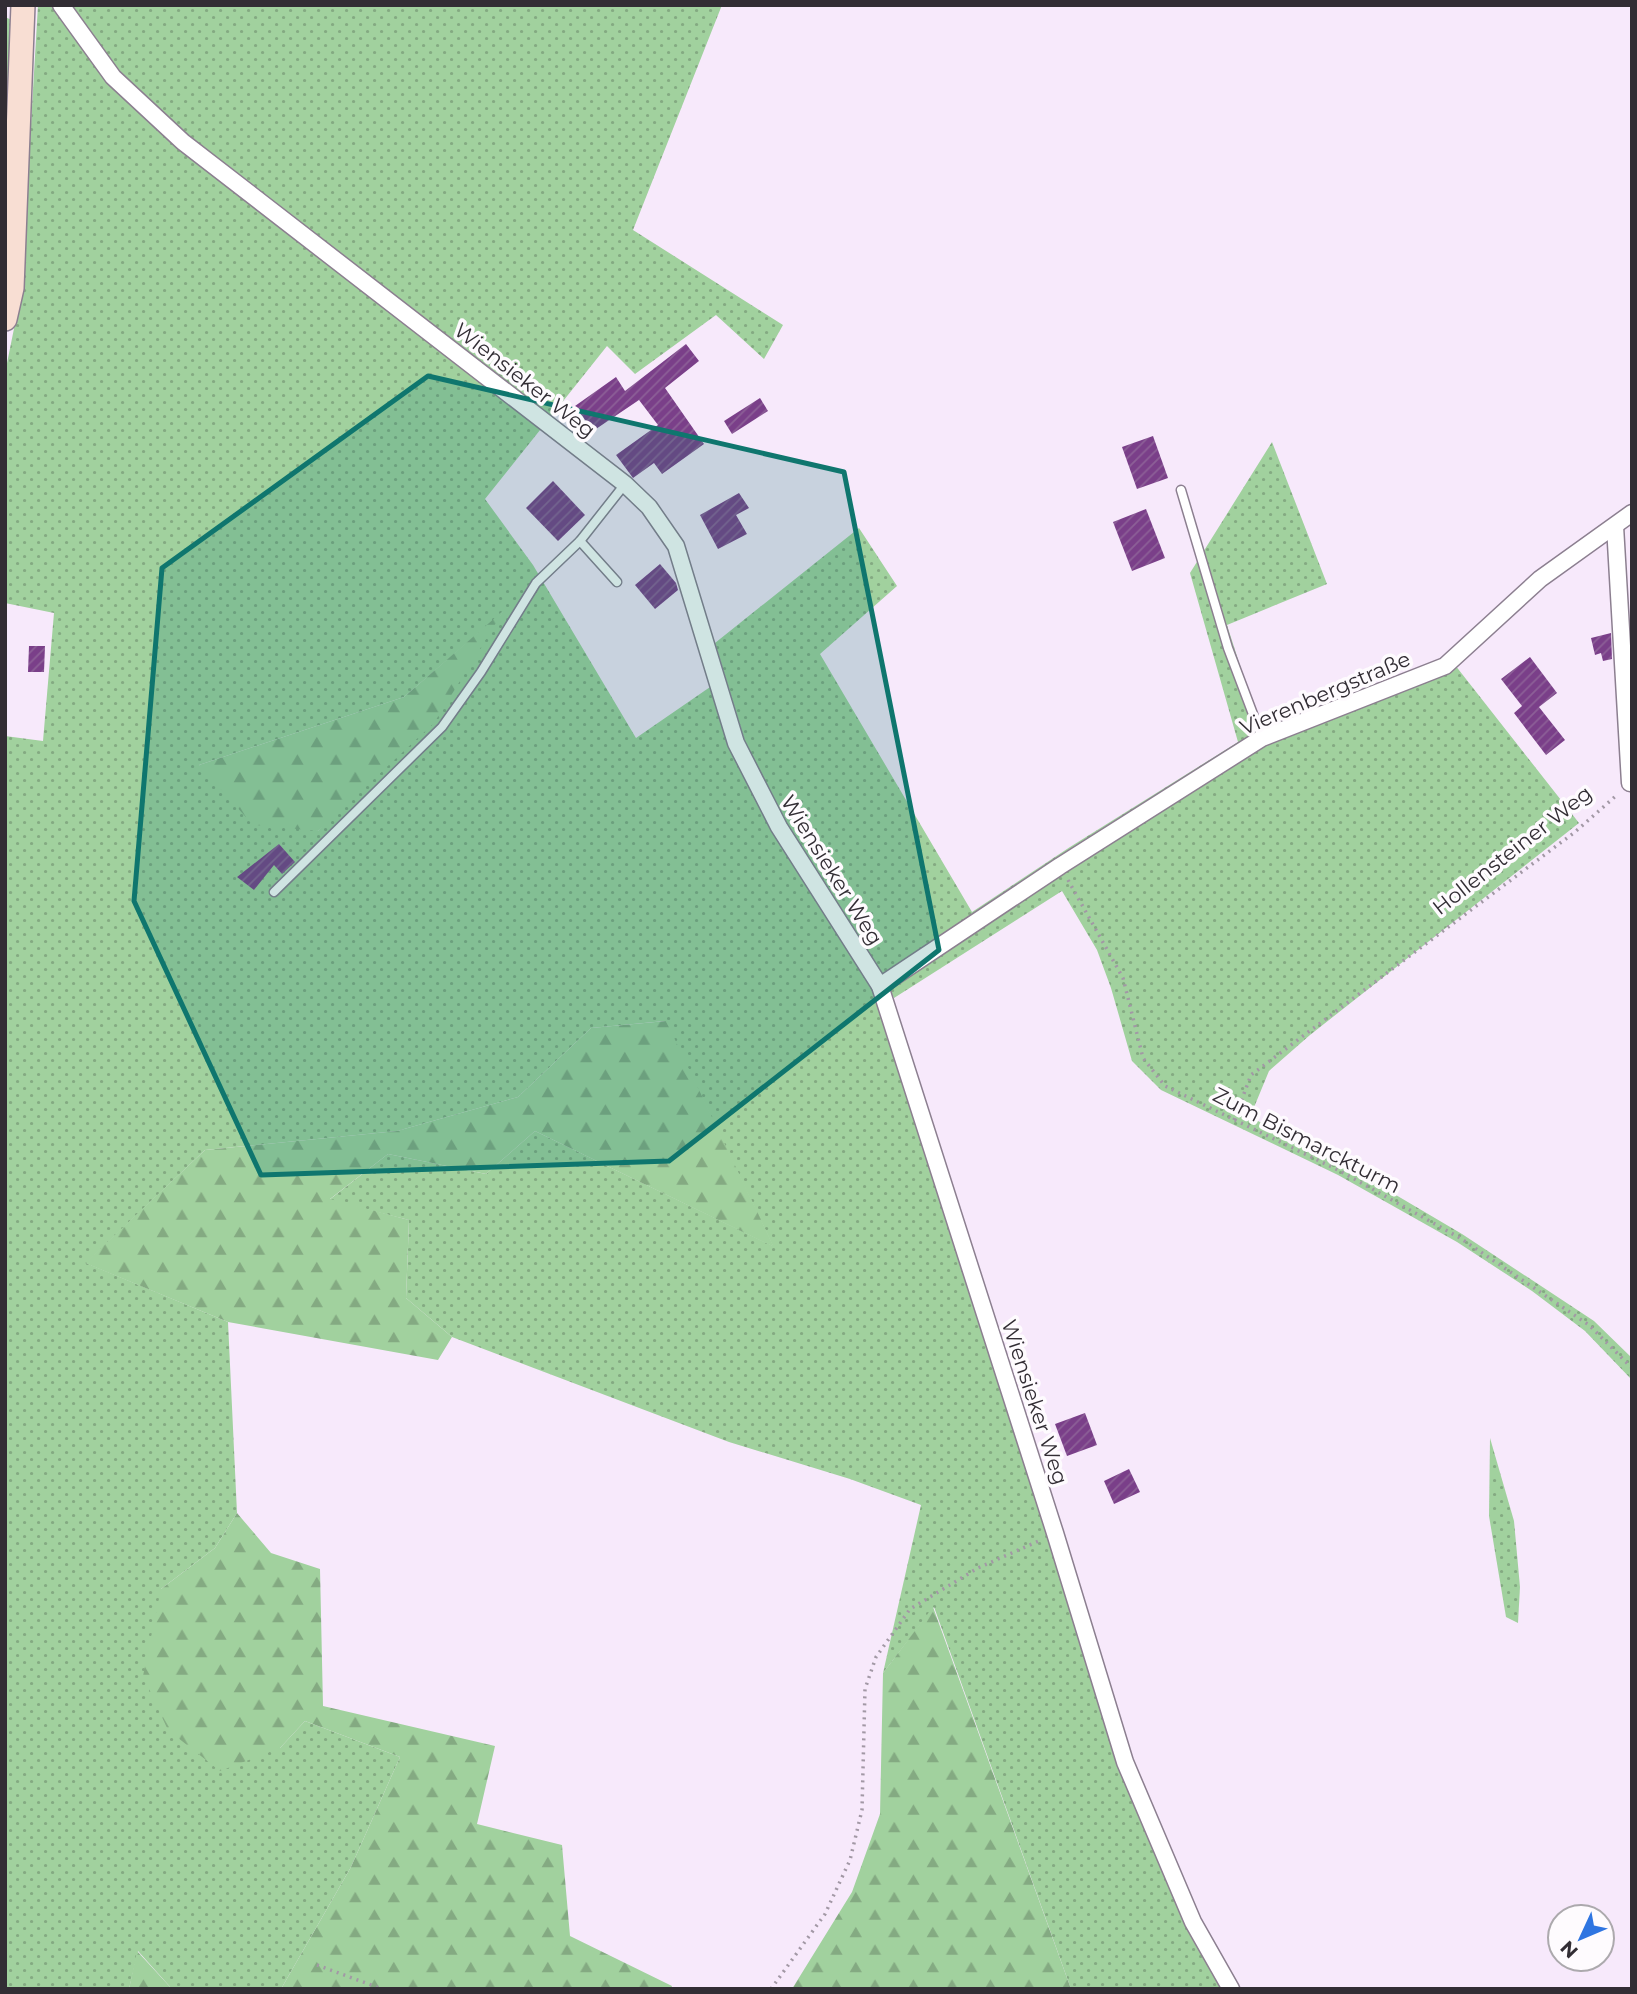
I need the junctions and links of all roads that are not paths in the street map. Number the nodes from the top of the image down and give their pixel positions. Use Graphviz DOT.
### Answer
graph roads {
  1 [pos="23,5"];
  2 [pos="61,5"];
  3 [pos="5,319"];
  4 [pos="625,484"];
  5 [pos="1181,490"];
  6 [pos="1632,513"];
  7 [pos="1615,526"];
  8 [pos="580,541"];
  9 [pos="617,582"];
  10 [pos="1262,738"];
  11 [pos="1630,783"];
  12 [pos="274,892"];
  13 [pos="880,986"];
  14 [pos="1231,1989"];
  1 -- 3 [label="main road"];
  2 -- 4 [label="street, Wiensieker Weg"];
  4 -- 8 [label="lane"];
  4 -- 13 [label="street, Wiensieker Weg"];
  5 -- 10 [label="lane"];
  6 -- 7 [label="street, Vierenbergstraße"];
  7 -- 10 [label="street, Vierenbergstraße"];
  7 -- 11 [label="street"];
  8 -- 9 [label="lane"];
  8 -- 12 [label="lane"];
  10 -- 13 [label="street, Vierenbergstraße"];
  13 -- 14 [label="street, Wiensieker Weg"];
}
